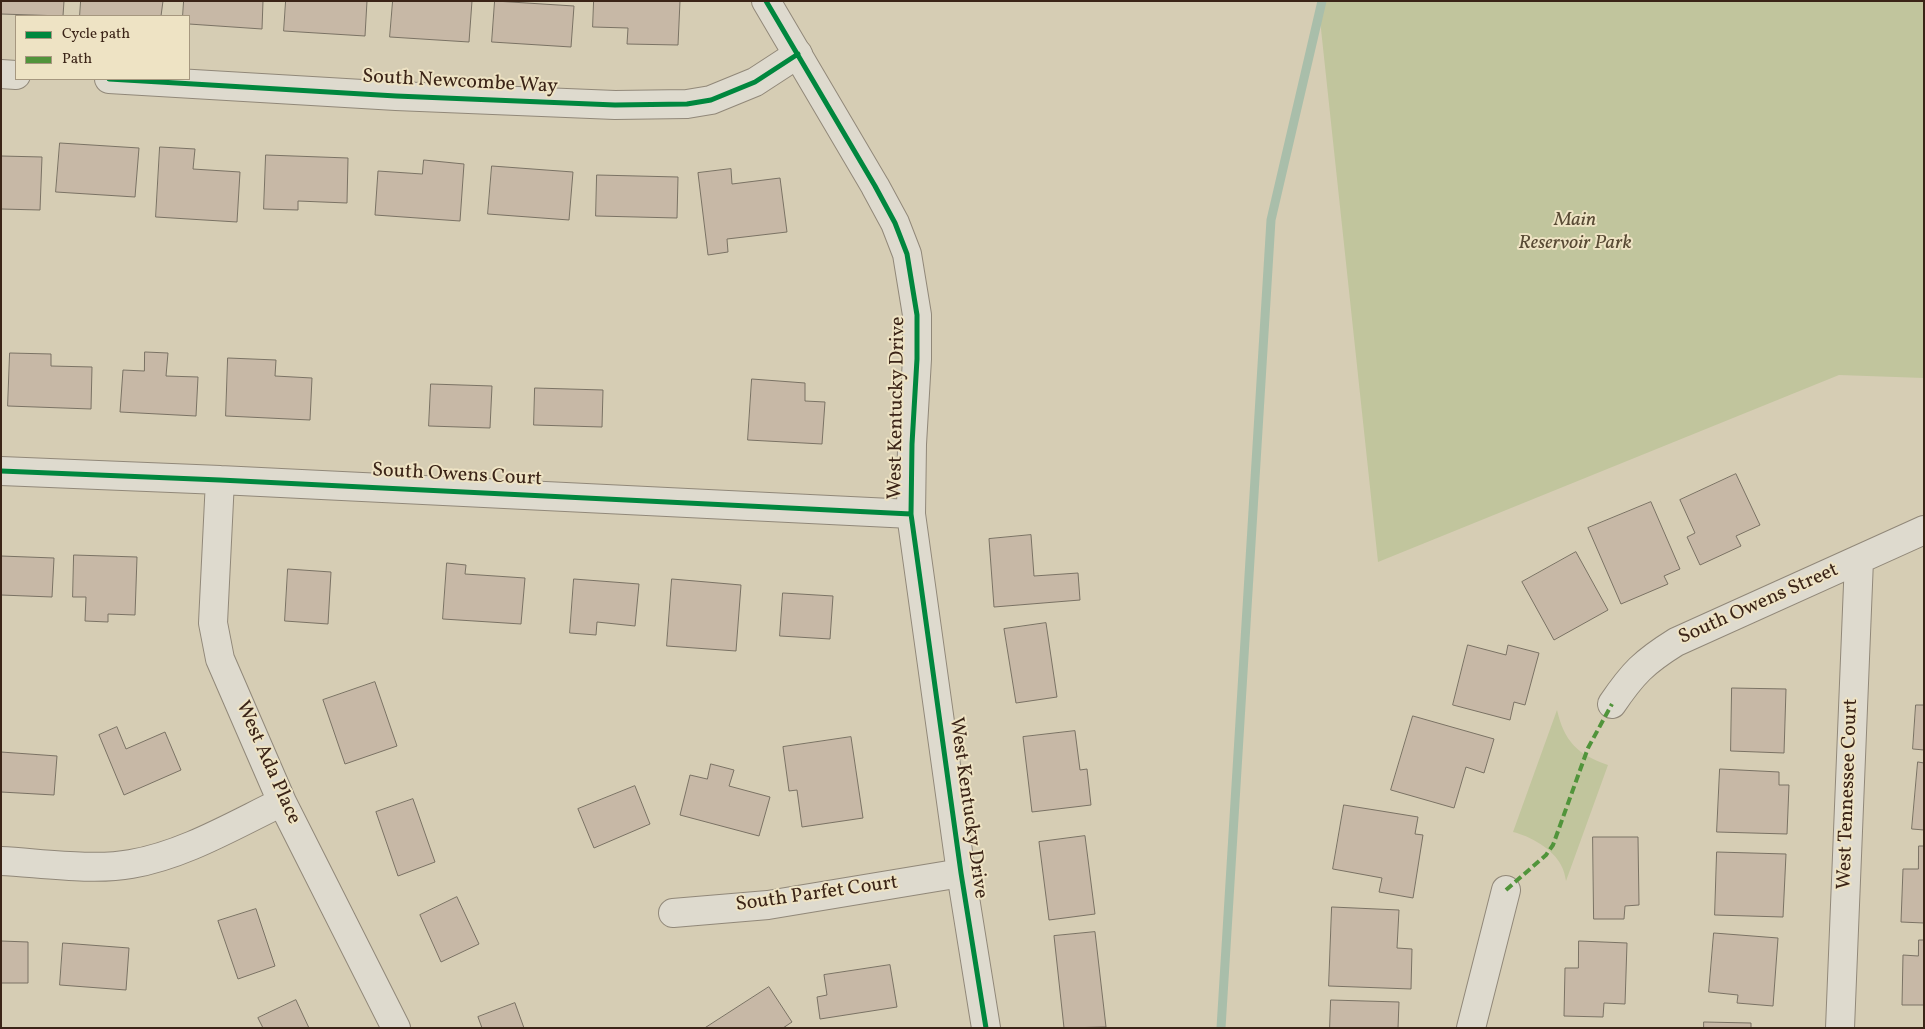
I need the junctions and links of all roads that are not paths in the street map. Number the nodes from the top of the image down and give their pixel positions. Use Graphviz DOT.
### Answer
graph roads {
  1 [pos="766,1"];
  2 [pos="798,54"];
  3 [pos="1,74"];
  4 [pos="15,74"];
  5 [pos="126,80"];
  6 [pos="1,471"];
  7 [pos="220,480"];
  8 [pos="911,514"];
  9 [pos="1924,530"];
  10 [pos="1859,560"];
  11 [pos="1612,704"];
  12 [pos="282,802"];
  13 [pos="1,861"];
  14 [pos="961,873"];
  15 [pos="1506,890"];
  16 [pos="674,913"];
  17 [pos="396,1028"];
  18 [pos="986,1028"];
  19 [pos="1471,1028"];
  20 [pos="1840,1028"];
  1 -- 2 [label="street, West Kentucky Drive"];
  2 -- 5 [label="street, South Newcombe Way"];
  2 -- 8 [label="street, West Kentucky Drive"];
  3 -- 4 [label="street"];
  6 -- 7 [label="street, South Owens Court"];
  7 -- 8 [label="street, South Owens Court"];
  7 -- 12 [label="street, West Ada Place"];
  8 -- 14 [label="street, West Kentucky Drive"];
  9 -- 10 [label="street, South Owens Street"];
  10 -- 11 [label="street, South Owens Street"];
  10 -- 20 [label="street, West Tennessee Court"];
  12 -- 13 [label="street"];
  12 -- 17 [label="street, West Ada Place"];
  14 -- 16 [label="street, South Parfet Court"];
  14 -- 18 [label="street, West Kentucky Drive"];
  15 -- 19 [label="street"];
}
